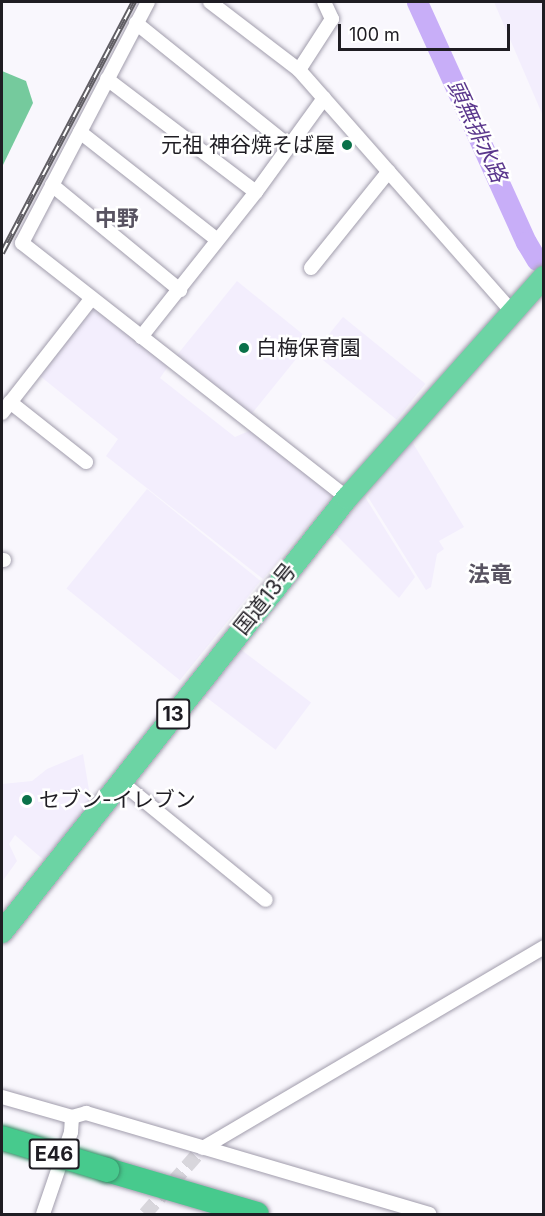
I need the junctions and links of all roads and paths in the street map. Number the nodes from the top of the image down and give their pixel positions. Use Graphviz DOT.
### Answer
graph roads {
  1 [pos="148,2"];
  2 [pos="210,2"];
  3 [pos="324,2"];
  4 [pos="136,23"];
  5 [pos="299,70"];
  6 [pos="107,79"];
  7 [pos="324,98"];
  8 [pos="80,132"];
  9 [pos="289,146"];
  10 [pos="389,171"];
  11 [pos="52,185"];
  12 [pos="256,192"];
  13 [pos="216,240"];
  14 [pos="311,268"];
  15 [pos="543,277"];
  16 [pos="180,290"];
  17 [pos="91,298"];
  18 [pos="513,313"];
  19 [pos="141,337"];
  20 [pos="6,408"];
  21 [pos="86,462"];
  22 [pos="347,498"];
  23 [pos="120,781"];
  24 [pos="266,900"];
  25 [pos="2,932"];
  26 [pos="543,947"];
  27 [pos="2,1097"];
  28 [pos="72,1117"];
  29 [pos="2,1138"];
  30 [pos="203,1148"];
  31 [pos="43,1215"];
  32 [pos="257,1215"];
  33 [pos="429,1215"];
  1 -- 4 [label="street"];
  2 -- 5 [label="street"];
  3 -- 5 [label="street"];
  4 -- 6 [label="street"];
  4 -- 9 [label="street"];
  5 -- 7 [label="street"];
  6 -- 8 [label="street"];
  6 -- 12 [label="street"];
  7 -- 9 [label="street"];
  7 -- 10 [label="street"];
  8 -- 11 [label="street"];
  8 -- 13 [label="street"];
  9 -- 12 [label="street"];
  10 -- 14 [label="street"];
  10 -- 18 [label="street"];
  11 -- 16 [label="street"];
  11 -- 17 [label="street"];
  12 -- 13 [label="street"];
  13 -- 16 [label="street"];
  15 -- 18 [label="highway, 国道13号 / 13"];
  16 -- 19 [label="street"];
  17 -- 19 [label="street"];
  17 -- 20 [label="street"];
  18 -- 22 [label="highway, 国道13号 / 13"];
  19 -- 22 [label="street"];
  20 -- 21 [label="street"];
  22 -- 23 [label="highway, 国道13号 / 13"];
  23 -- 24 [label="street"];
  23 -- 25 [label="highway, 国道13号 / 13"];
  26 -- 30 [label="street"];
  27 -- 28 [label="street"];
  28 -- 30 [label="street"];
  28 -- 31 [label="street"];
  29 -- 32 [label="highway, E46, bridge"];
  30 -- 33 [label="street"];
}
